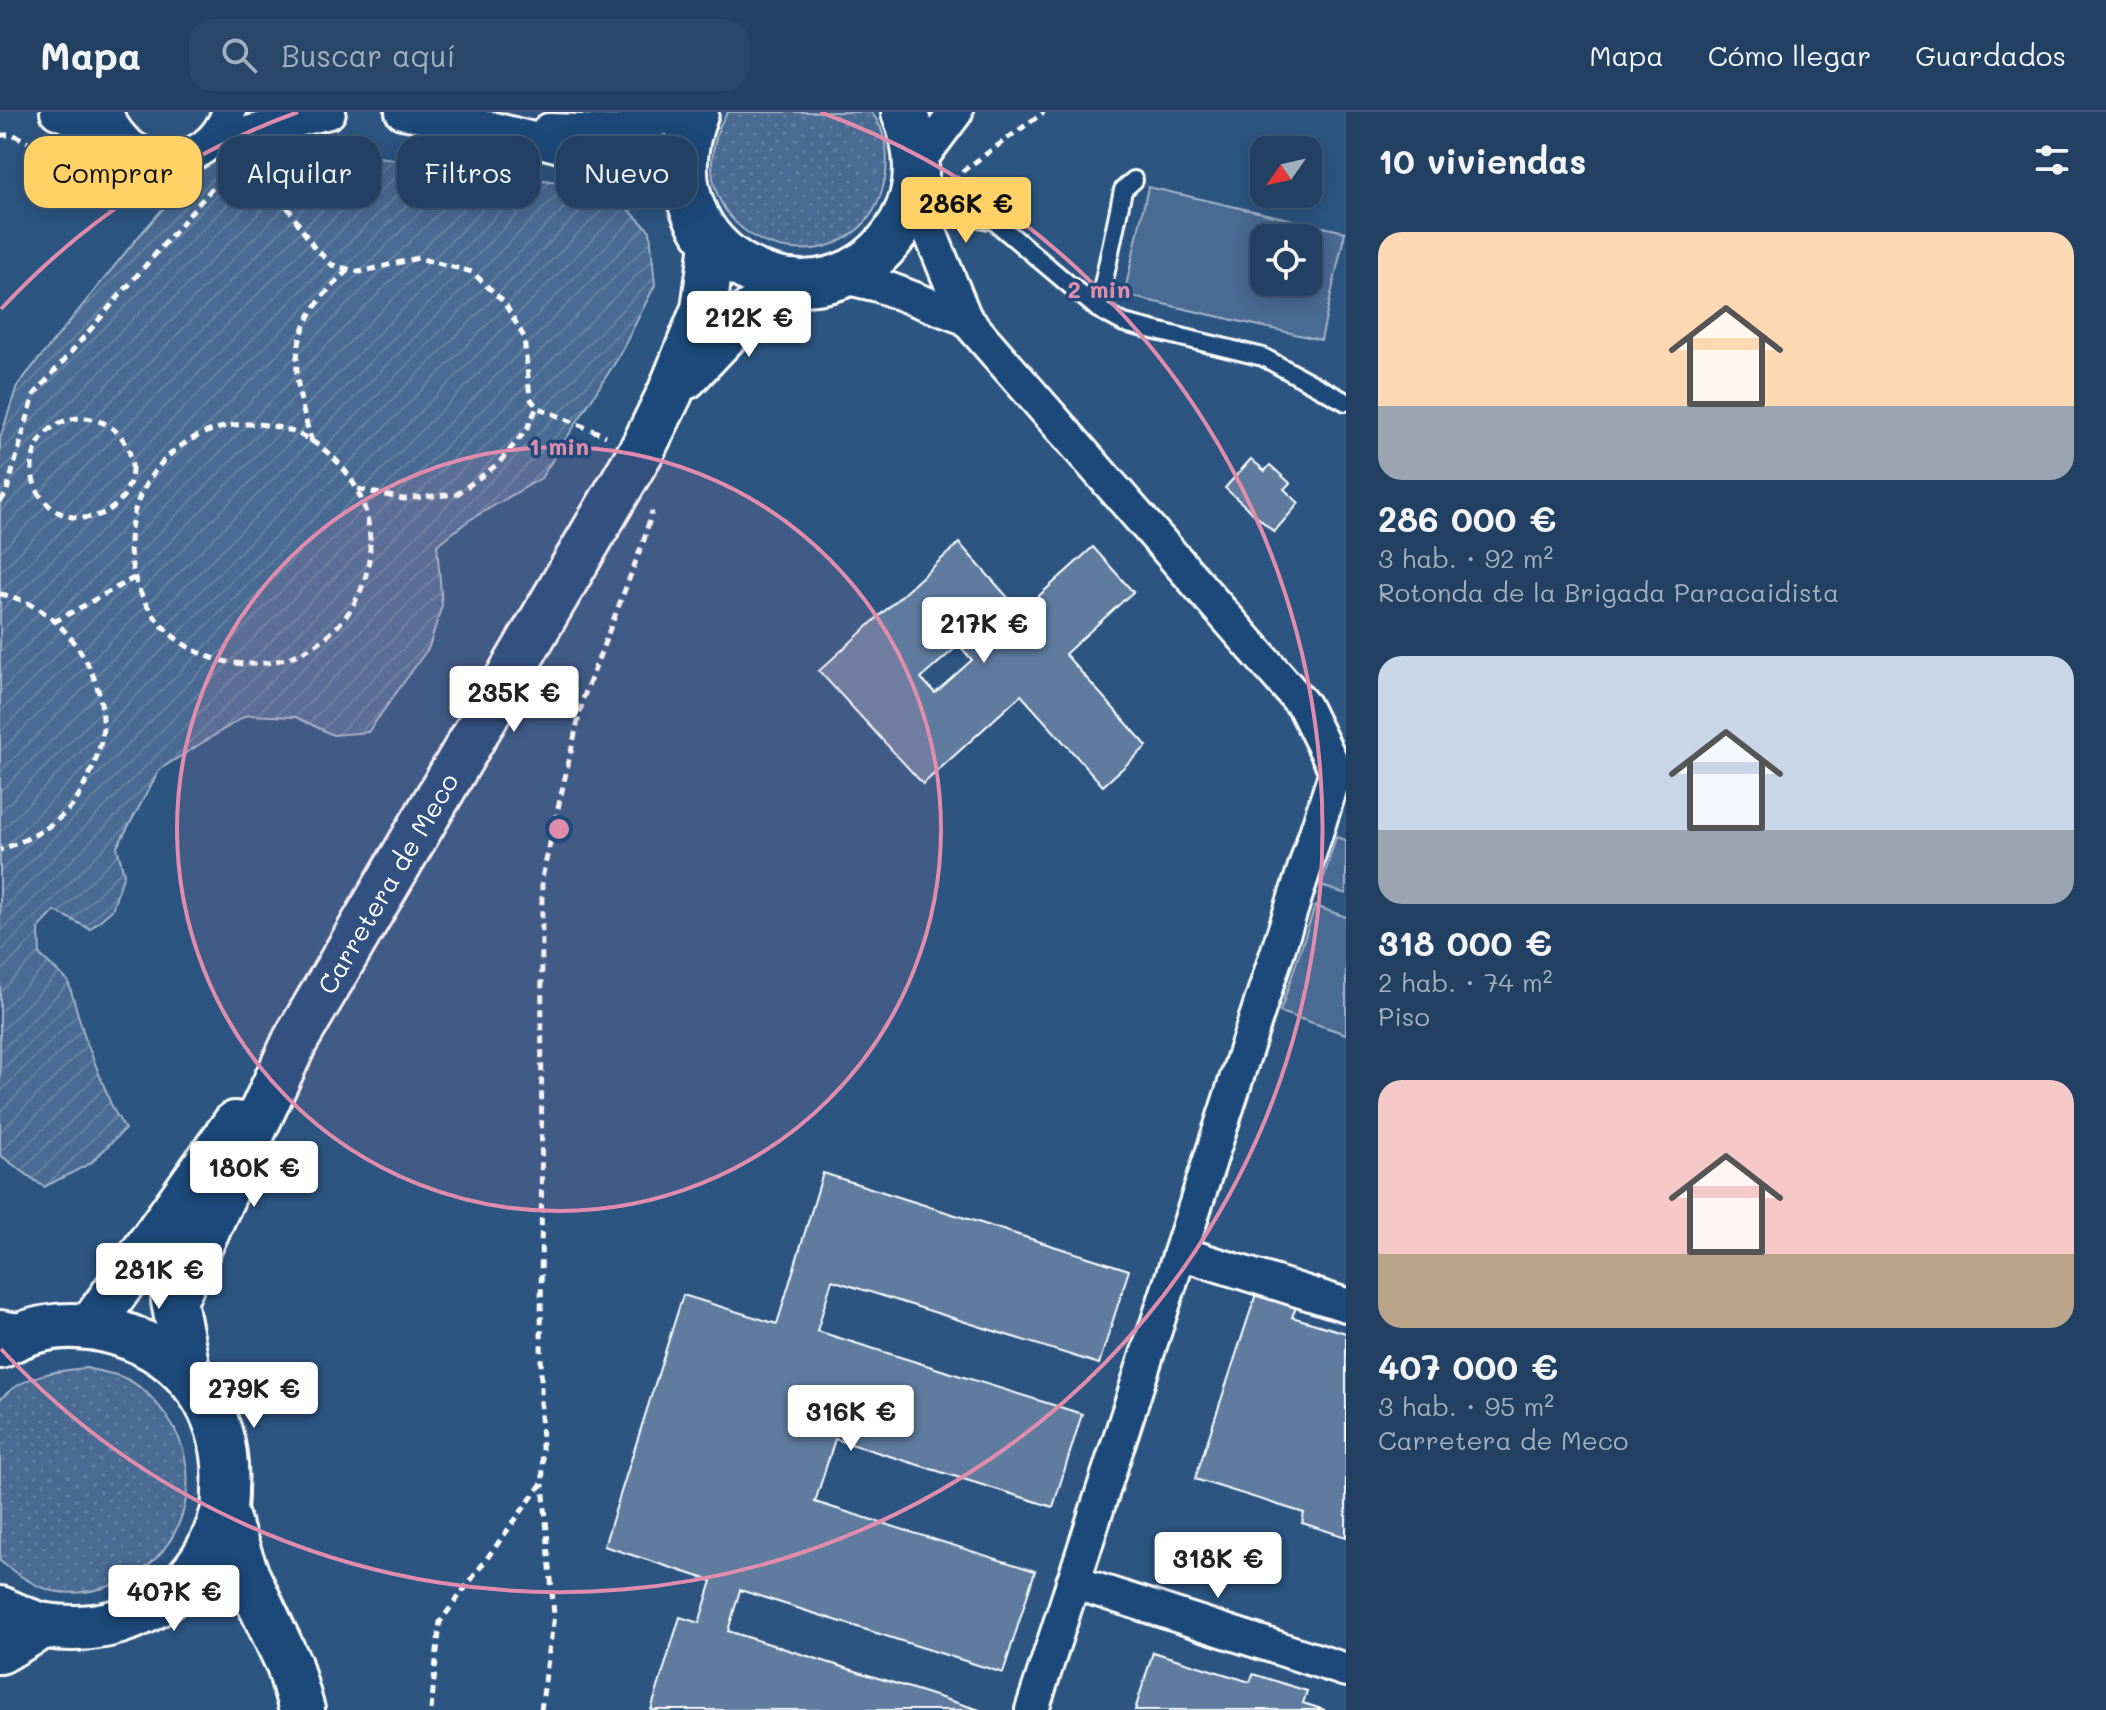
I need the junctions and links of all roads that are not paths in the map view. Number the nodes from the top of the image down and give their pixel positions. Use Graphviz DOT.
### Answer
graph roads {
  1 [pos="57,112"];
  2 [pos="229,112"];
  3 [pos="329,112"];
  4 [pos="402,112"];
  5 [pos="683,112"];
  6 [pos="696,112"];
  7 [pos="904,112"];
  8 [pos="956,112"];
  9 [pos="112,124"];
  10 [pos="494,129"];
  11 [pos="686,136"];
  12 [pos="212,142"];
  13 [pos="556,145"];
  14 [pos="1134,180"];
  15 [pos="921,185"];
  16 [pos="692,208"];
  17 [pos="713,244"];
  18 [pos="839,276"];
  19 [pos="791,282"];
  20 [pos="1098,309"];
  21 [pos="965,318"];
  22 [pos="670,393"];
  23 [pos="1346,402"];
  24 [pos="1341,773"];
  25 [pos="295,1041"];
  26 [pos="1180,1253"];
  27 [pos="1346,1305"];
  28 [pos="92,1325"];
  29 [pos="6,1338"];
  30 [pos="188,1374"];
  31 [pos="224,1512"];
  32 [pos="1073,1582"];
  33 [pos="0,1609"];
  34 [pos="43,1626"];
  35 [pos="0,1651"];
  36 [pos="1346,1670"];
  37 [pos="302,1710"];
  38 [pos="1032,1710"];
  1 -- 9 [label="street"];
  2 -- 12 [label="street"];
  3 -- 12 [label="street"];
  4 -- 10 [label="street"];
  5 -- 10 [label="street"];
  6 -- 11 [label="main road"];
  7 -- 15 [label="main road"];
  8 -- 15 [label="street"];
  9 -- 12 [label="street"];
  10 -- 13 [label="street"];
  14 -- 20 [label="lane"];
  15 -- 18 [label="main road"];
  15 -- 20 [label="lane"];
  15 -- 21 [label="street"];
  16 -- 17 [label="main road"];
  17 -- 19 [label="main road"];
  17 -- 22 [label="main road"];
  18 -- 19 [label="main road"];
  18 -- 21 [label="street"];
  19 -- 22 [label="main road"];
  20 -- 23 [label="lane"];
  21 -- 24 [label="street"];
  22 -- 25 [label="main road, Carretera de Meco"];
  24 -- 26 [label="street"];
  25 -- 28 [label="main road, Carretera de Meco"];
  25 -- 30 [label="main road, Carretera de Meco"];
  26 -- 27 [label="street"];
  26 -- 32 [label="street"];
  28 -- 29 [label="main road"];
  28 -- 30 [label="main road"];
  30 -- 31 [label="main road"];
  31 -- 34 [label="main road"];
  31 -- 37 [label="main road"];
  32 -- 36 [label="street"];
  32 -- 38 [label="street"];
  33 -- 34 [label="main road"];
  34 -- 35 [label="main road"];
}
